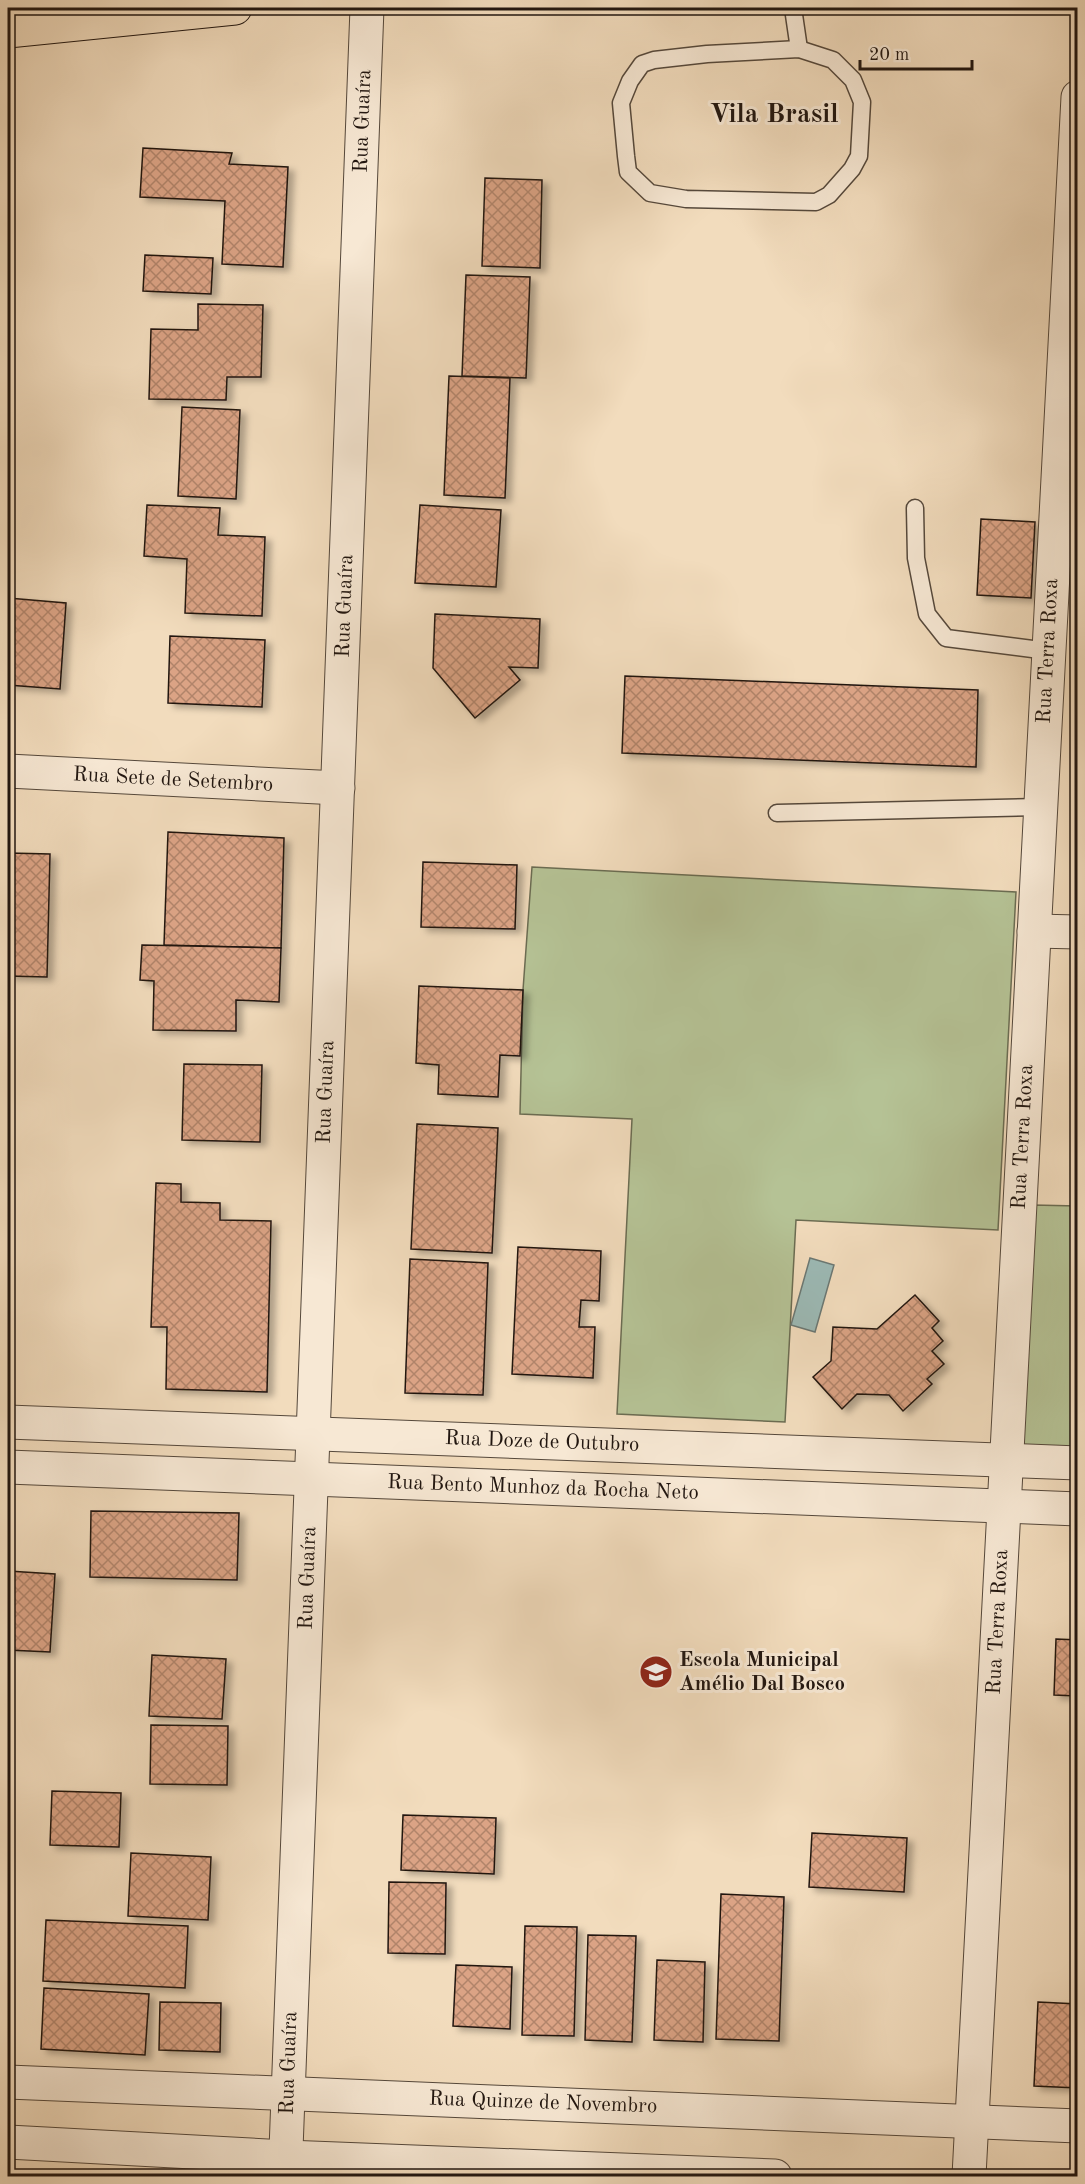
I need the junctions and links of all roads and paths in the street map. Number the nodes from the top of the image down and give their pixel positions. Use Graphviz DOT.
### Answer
graph roads {
  1 [pos="236,8"];
  2 [pos="367,8"];
  3 [pos="793,8"];
  4 [pos="8,31"];
  5 [pos="799,49"];
  6 [pos="1077,97"];
  7 [pos="1070,375"];
  8 [pos="915,508"];
  9 [pos="1048,651"];
  10 [pos="8,771"];
  11 [pos="338,788"];
  12 [pos="1040,807"];
  13 [pos="777,813"];
  14 [pos="1034,931"];
  15 [pos="1077,932"];
  16 [pos="8,1422"];
  17 [pos="313,1434"];
  18 [pos="1007,1460"];
  19 [pos="1077,1463"];
  20 [pos="8,1467"];
  21 [pos="311,1479"];
  22 [pos="1004,1506"];
  23 [pos="1077,1509"];
  24 [pos="8,2082"];
  25 [pos="288,2093"];
  26 [pos="972,2121"];
  27 [pos="1077,2126"];
  28 [pos="8,2142"];
  29 [pos="286,2167"];
  30 [pos="775,2176"];
  31 [pos="969,2176"];
  1 -- 4 [label="main road"];
  2 -- 11 [label="street, Rua Guaíra"];
  3 -- 5 [label="lane"];
  5 -- 5 [label="lane"];
  6 -- 7 [label="street, Rua Terra Roxa"];
  7 -- 9 [label="street, Rua Terra Roxa"];
  8 -- 9 [label="lane"];
  9 -- 12 [label="street, Rua Terra Roxa"];
  10 -- 11 [label="street, Rua Sete de Setembro"];
  11 -- 17 [label="street, Rua Guaíra"];
  12 -- 13 [label="lane"];
  12 -- 14 [label="street, Rua Terra Roxa"];
  14 -- 15 [label="street"];
  14 -- 18 [label="street, Rua Terra Roxa"];
  16 -- 17 [label="street, Rua Doze de Outubro"];
  17 -- 18 [label="street, Rua Doze de Outubro"];
  17 -- 21 [label="street, Rua Guaíra"];
  18 -- 19 [label="street, Rua Doze de Outubro"];
  18 -- 22 [label="street, Rua Terra Roxa"];
  20 -- 21 [label="street, Rua Bento Munhoz da Rocha Neto"];
  21 -- 22 [label="street, Rua Bento Munhoz da Rocha Neto"];
  21 -- 25 [label="street, Rua Guaíra"];
  22 -- 23 [label="street, Rua Bento Munhoz da Rocha Neto"];
  22 -- 26 [label="street, Rua Terra Roxa"];
  24 -- 25 [label="street, Rua Quinze de Novembro"];
  25 -- 26 [label="street, Rua Quinze de Novembro"];
  25 -- 29 [label="street, Rua Guaíra"];
  26 -- 27 [label="street, Rua Quinze de Novembro"];
  26 -- 31 [label="street, Rua Terra Roxa"];
  28 -- 29 [label="street"];
  29 -- 30 [label="street"];
}
